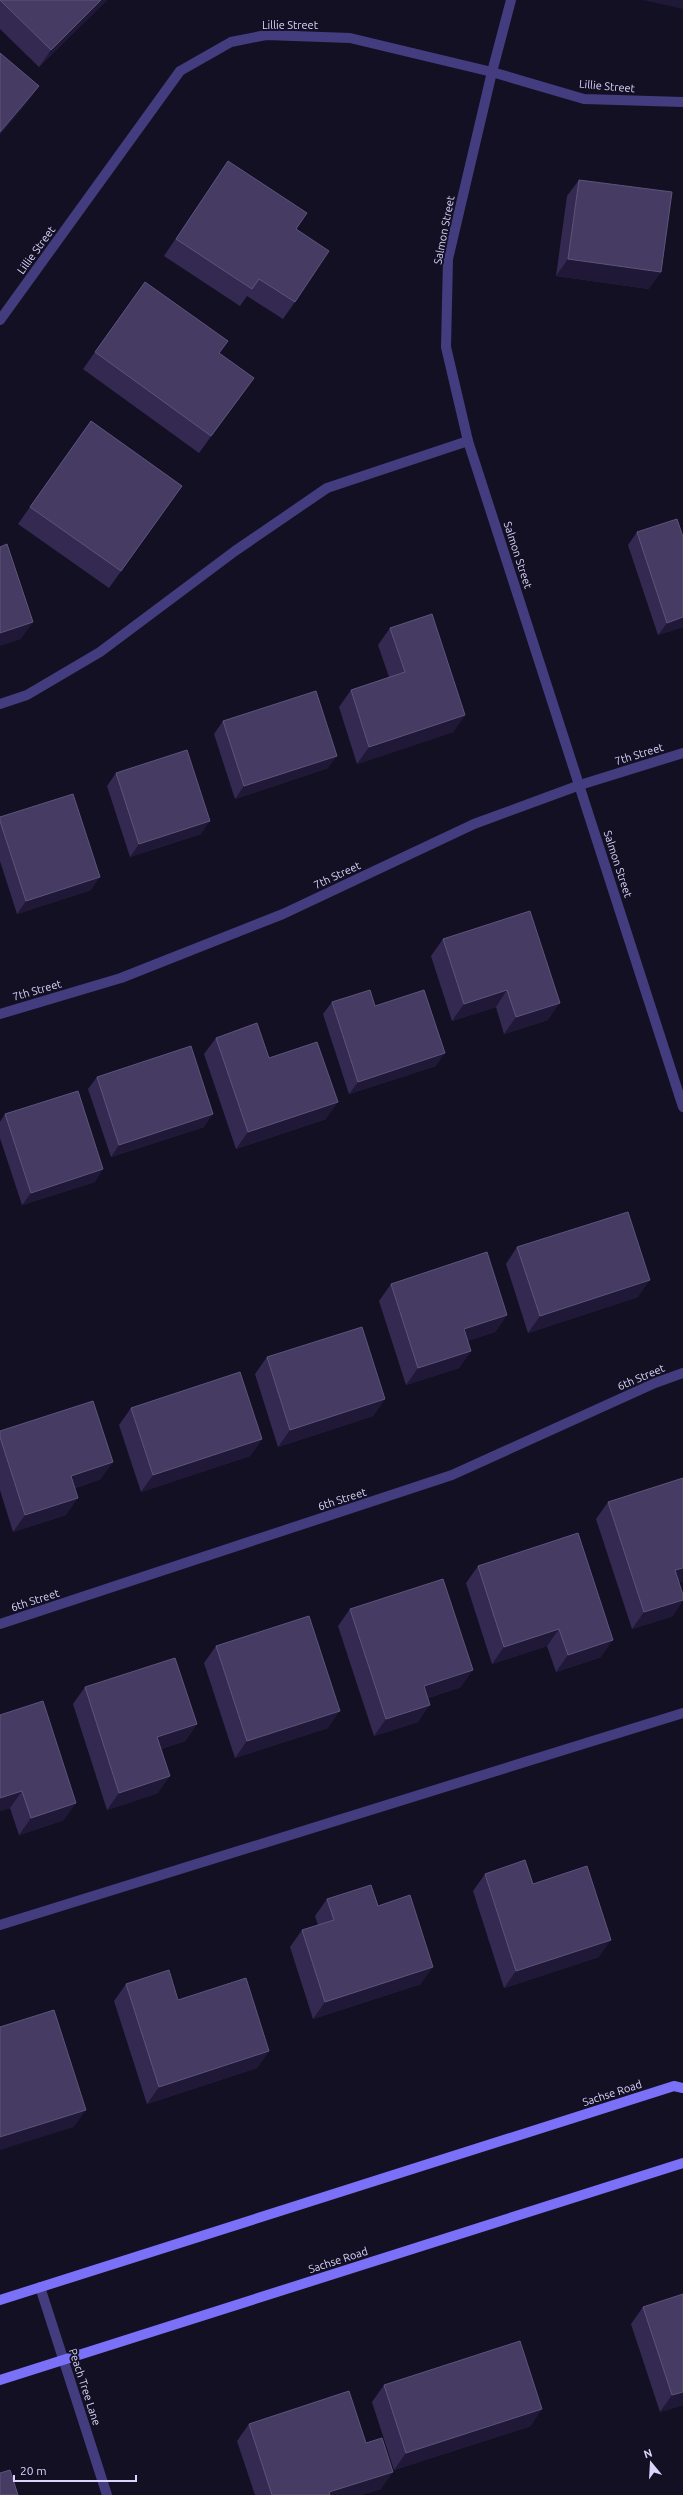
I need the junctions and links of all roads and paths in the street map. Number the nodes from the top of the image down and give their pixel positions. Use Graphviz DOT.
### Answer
graph roads {
  1 [pos="511,0"];
  2 [pos="492,72"];
  3 [pos="683,102"];
  4 [pos="0,320"];
  5 [pos="468,441"];
  6 [pos="0,704"];
  7 [pos="683,753"];
  8 [pos="580,785"];
  9 [pos="0,1014"];
  10 [pos="683,1107"];
  11 [pos="683,1373"];
  12 [pos="0,1624"];
  13 [pos="683,1713"];
  14 [pos="0,1925"];
  15 [pos="683,2088"];
  16 [pos="683,2163"];
  17 [pos="40,2287"];
  18 [pos="0,2300"];
  19 [pos="63,2360"];
  20 [pos="0,2380"];
  21 [pos="107,2495"];
  1 -- 2 [label="street, Salmon Street"];
  2 -- 3 [label="street, Lillie Street"];
  2 -- 4 [label="street, Lillie Street"];
  2 -- 5 [label="street, Salmon Street"];
  5 -- 6 [label="street"];
  5 -- 8 [label="street, Salmon Street"];
  7 -- 8 [label="street, 7th Street"];
  8 -- 9 [label="street, 7th Street"];
  8 -- 10 [label="street, Salmon Street"];
  11 -- 12 [label="street, 6th Street"];
  13 -- 14 [label="street"];
  15 -- 17 [label="main road, Sachse Road"];
  16 -- 19 [label="main road, Sachse Road"];
  17 -- 18 [label="main road, Sachse Road"];
  17 -- 19 [label="street, Peach Tree Lane"];
  19 -- 20 [label="main road, Sachse Road"];
  19 -- 21 [label="street, Peach Tree Lane"];
}
